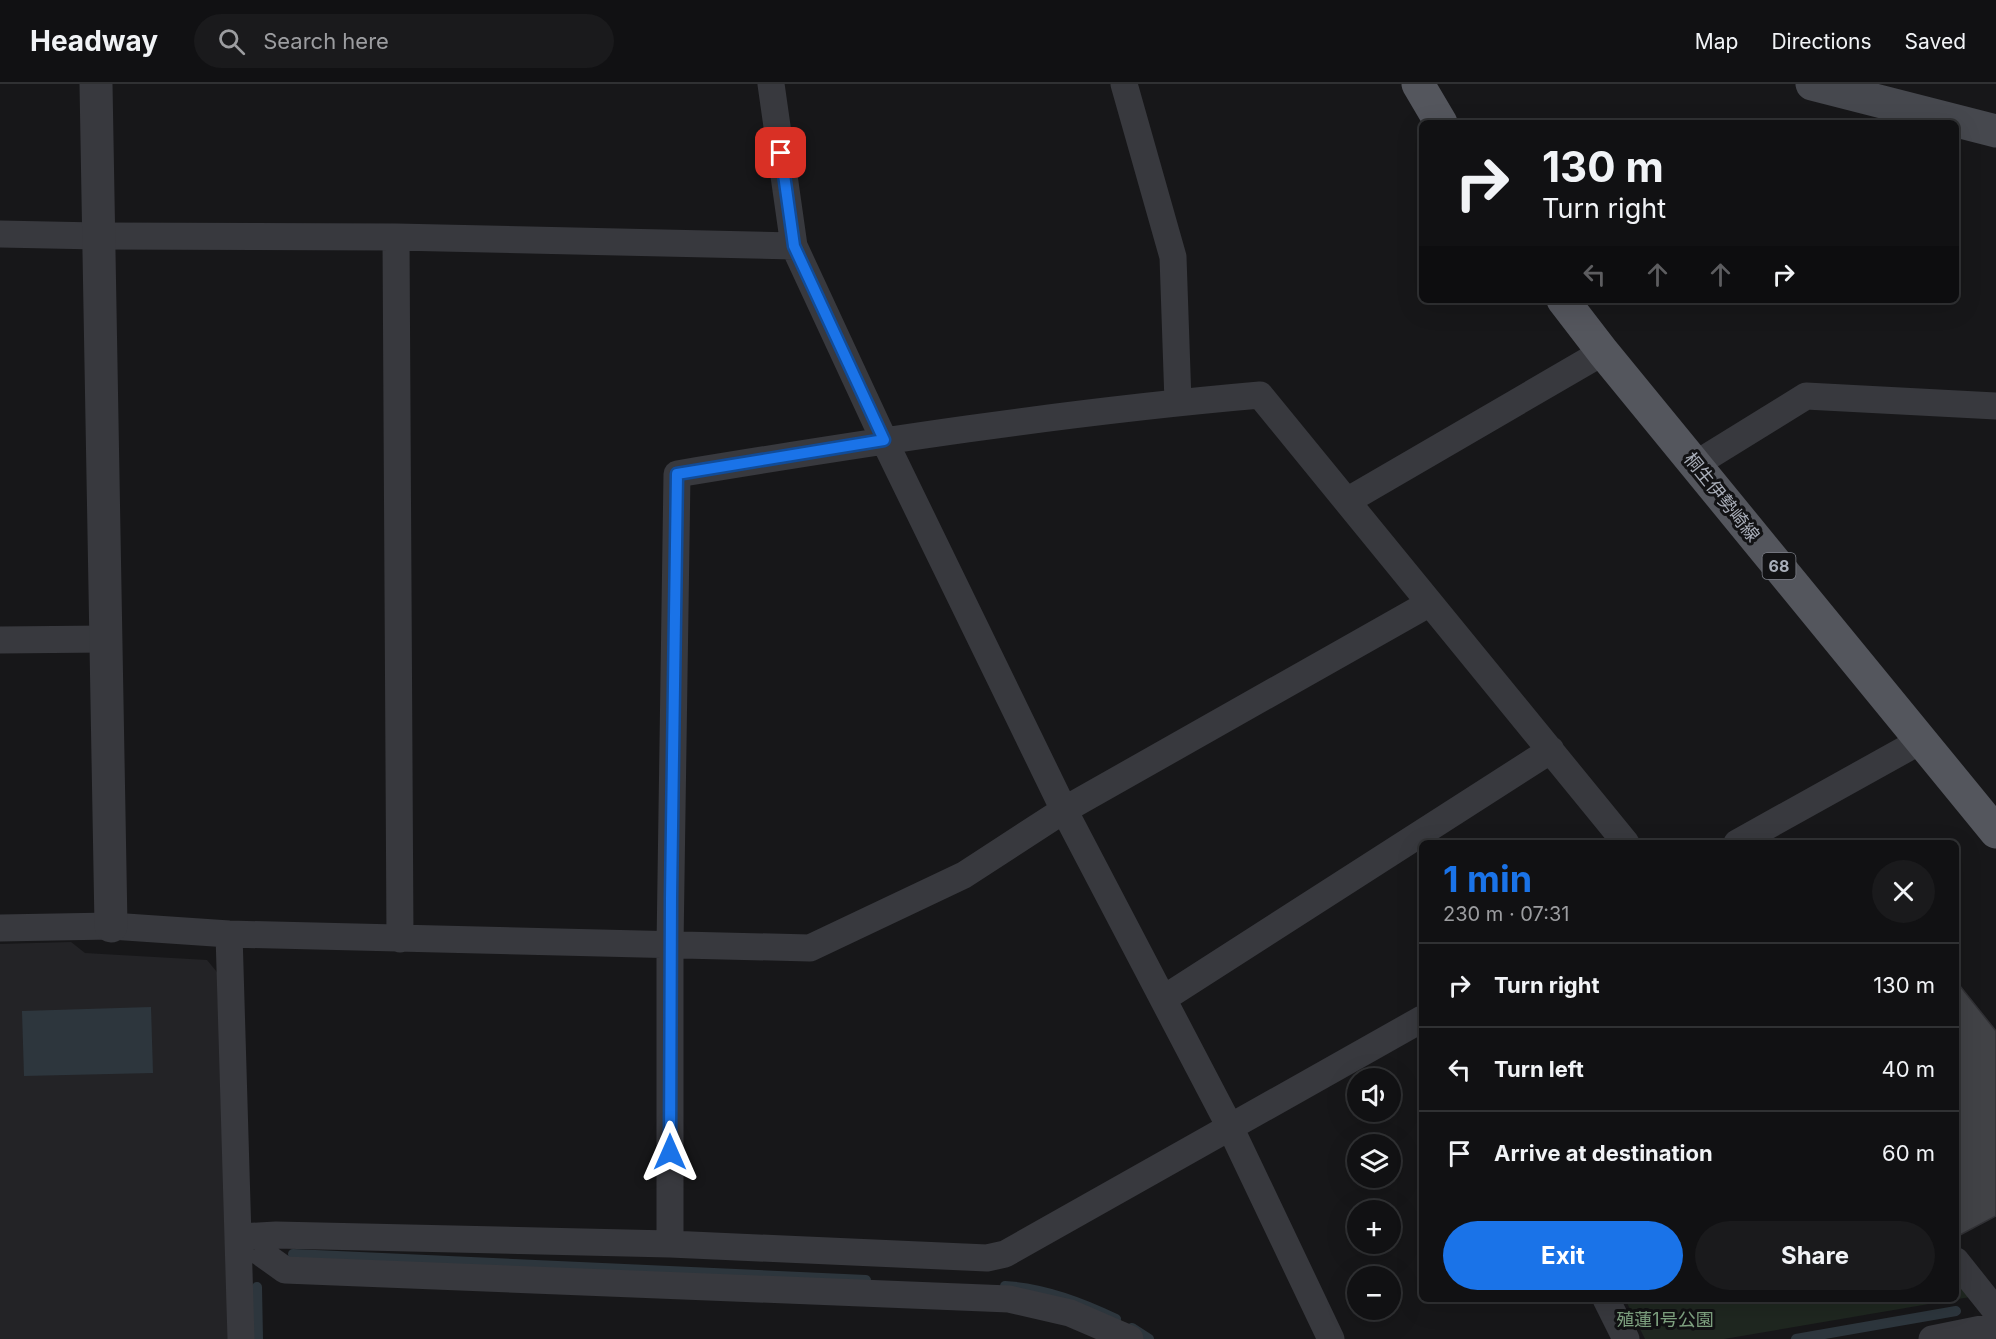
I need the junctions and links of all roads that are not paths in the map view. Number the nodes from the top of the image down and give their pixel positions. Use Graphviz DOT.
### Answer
graph roads {
  1 [pos="96,84"];
  2 [pos="771,84"];
  3 [pos="1124,84"];
  4 [pos="1418,84"];
  5 [pos="1812,84"];
  6 [pos="1439,120"];
  7 [pos="1953,120"];
  8 [pos="1959,122"];
  9 [pos="1996,131"];
  10 [pos="0,234"];
  11 [pos="98,236"];
  12 [pos="396,237"];
  13 [pos="794,246"];
  14 [pos="1565,303"];
  15 [pos="1603,352"];
  16 [pos="1178,402"];
  17 [pos="1996,406"];
  18 [pos="884,440"];
  19 [pos="1696,464"];
  20 [pos="1347,501"];
  21 [pos="1430,603"];
  22 [pos="106,639"];
  23 [pos="0,640"];
  24 [pos="1922,740"];
  25 [pos="1551,750"];
  26 [pos="1064,810"];
  27 [pos="1996,832"];
  28 [pos="1624,840"];
  29 [pos="1742,840"];
  30 [pos="111,926"];
  31 [pos="0,928"];
  32 [pos="230,934"];
  33 [pos="400,939"];
  34 [pos="670,946"];
  35 [pos="1163,999"];
  36 [pos="1419,1021"];
  37 [pos="1230,1127"];
  38 [pos="239,1237"];
  39 [pos="670,1244"];
  40 [pos="1959,1265"];
  41 [pos="1608,1302"];
  42 [pos="1996,1311"];
  43 [pos="1996,1326"];
  44 [pos="241,1339"];
  45 [pos="1130,1339"];
  46 [pos="1331,1339"];
  47 [pos="1626,1339"];
  48 [pos="1932,1339"];
  1 -- 11 [label="street"];
  2 -- 13 [label="street"];
  3 -- 16 [label="street"];
  4 -- 6 [label="main road"];
  5 -- 7 [label="main road"];
  8 -- 9 [label="main road"];
  10 -- 11 [label="street"];
  11 -- 12 [label="street"];
  11 -- 22 [label="street"];
  12 -- 13 [label="street"];
  12 -- 33 [label="street"];
  13 -- 18 [label="street"];
  14 -- 15 [label="main road, 桐生伊勢崎線 / 68"];
  15 -- 19 [label="main road, 桐生伊勢崎線 / 68"];
  15 -- 20 [label="street"];
  16 -- 18 [label="street"];
  16 -- 20 [label="street"];
  17 -- 19 [label="street"];
  18 -- 26 [label="street"];
  18 -- 34 [label="street"];
  19 -- 24 [label="main road, 桐生伊勢崎線 / 68"];
  20 -- 21 [label="street"];
  21 -- 25 [label="street"];
  21 -- 26 [label="street"];
  22 -- 23 [label="street"];
  22 -- 30 [label="street"];
  24 -- 27 [label="main road, 桐生伊勢崎線 / 68"];
  24 -- 29 [label="street"];
  25 -- 28 [label="street"];
  25 -- 35 [label="street"];
  26 -- 34 [label="street"];
  26 -- 35 [label="street"];
  30 -- 31 [label="street"];
  30 -- 32 [label="street"];
  32 -- 33 [label="street"];
  32 -- 38 [label="street"];
  33 -- 34 [label="street"];
  34 -- 39 [label="street"];
  35 -- 37 [label="street"];
  36 -- 37 [label="street"];
  37 -- 39 [label="street"];
  37 -- 46 [label="street"];
  38 -- 39 [label="street"];
  38 -- 44 [label="street"];
  38 -- 45 [label="street"];
  40 -- 42 [label="street"];
  41 -- 47 [label="street"];
  43 -- 48 [label="street"];
}
